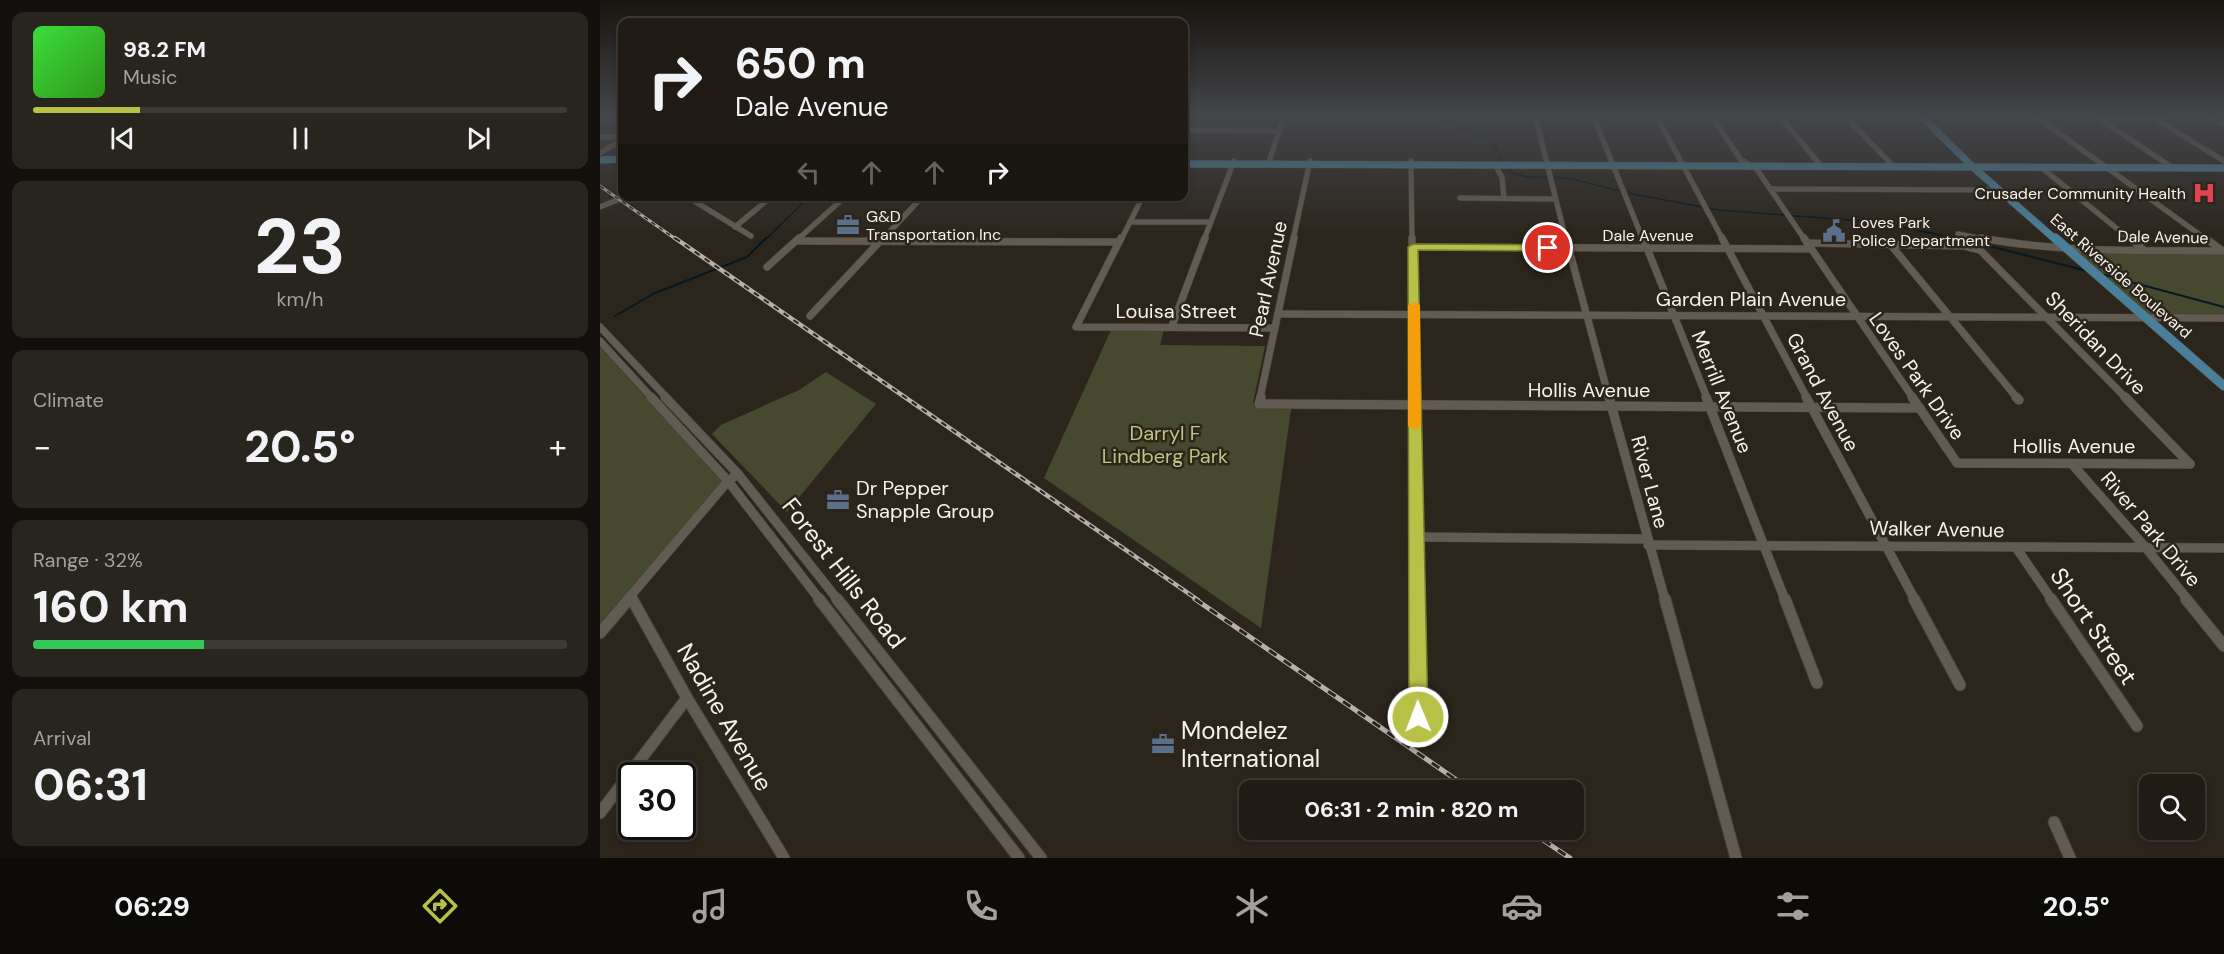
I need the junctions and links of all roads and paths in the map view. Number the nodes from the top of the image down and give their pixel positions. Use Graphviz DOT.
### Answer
graph roads {
  1 [pos="1272,155"];
  2 [pos="1545,155"];
  3 [pos="1609,155"];
  4 [pos="1677,155"];
  5 [pos="1738,155"];
  6 [pos="1812,155"];
  7 [pos="1882,155"];
  8 [pos="1962,155"];
  9 [pos="2090,155"];
  10 [pos="2154,155"];
  11 [pos="2210,155"];
  12 [pos="618,161"];
  13 [pos="600,162"];
  14 [pos="1188,163"];
  15 [pos="1233,163"];
  16 [pos="1269,163"];
  17 [pos="1310,163"];
  18 [pos="1411,163"];
  19 [pos="1496,164"];
  20 [pos="1547,164"];
  21 [pos="1613,164"];
  22 [pos="1682,164"];
  23 [pos="1749,164"];
  24 [pos="2224,164"];
  25 [pos="1820,165"];
  26 [pos="1892,165"];
  27 [pos="1972,165"];
  28 [pos="2060,166"];
  29 [pos="2105,166"];
  30 [pos="2170,166"];
  31 [pos="2042,168"];
  32 [pos="1770,189"];
  33 [pos="2000,190"];
  34 [pos="1460,198"];
  35 [pos="1504,198"];
  36 [pos="1555,199"];
  37 [pos="618,200"];
  38 [pos="766,201"];
  39 [pos="841,201"];
  40 [pos="918,201"];
  41 [pos="1140,201"];
  42 [pos="694,202"];
  43 [pos="600,207"];
  44 [pos="1130,222"];
  45 [pos="1211,222"];
  46 [pos="735,227"];
  47 [pos="1959,234"];
  48 [pos="751,236"];
  49 [pos="797,241"];
  50 [pos="880,242"];
  51 [pos="1119,242"];
  52 [pos="1890,244"];
  53 [pos="1809,246"];
  54 [pos="1413,247"];
  55 [pos="1568,248"];
  56 [pos="1976,248"];
  57 [pos="1647,249"];
  58 [pos="1728,249"];
  59 [pos="2069,250"];
  60 [pos="2145,250"];
  61 [pos="2224,251"];
  62 [pos="766,267"];
  63 [pos="1414,313"];
  64 [pos="1278,314"];
  65 [pos="1586,315"];
  66 [pos="1674,315"];
  67 [pos="1855,315"];
  68 [pos="810,316"];
  69 [pos="1764,316"];
  70 [pos="2047,316"];
  71 [pos="1950,317"];
  72 [pos="2144,317"];
  73 [pos="2224,318"];
  74 [pos="600,327"];
  75 [pos="1172,327"];
  76 [pos="1275,328"];
  77 [pos="600,341"];
  78 [pos="2224,386"];
  79 [pos="661,393"];
  80 [pos="650,397"];
  81 [pos="2019,400"];
  82 [pos="1259,404"];
  83 [pos="1414,406"];
  84 [pos="1612,408"];
  85 [pos="1711,408"];
  86 [pos="1812,408"];
  87 [pos="1920,408"];
  88 [pos="674,415"];
  89 [pos="1957,463"];
  90 [pos="2072,464"];
  91 [pos="2190,464"];
  92 [pos="738,474"];
  93 [pos="728,481"];
  94 [pos="1416,537"];
  95 [pos="1648,542"];
  96 [pos="794,544"];
  97 [pos="1765,545"];
  98 [pos="1887,545"];
  99 [pos="2146,548"];
  100 [pos="2224,548"];
  101 [pos="2016,549"];
  102 [pos="783,552"];
  103 [pos="632,597"];
  104 [pos="600,633"];
  105 [pos="874,644"];
  106 [pos="2224,646"];
  107 [pos="862,652"];
  108 [pos="1817,683"];
  109 [pos="1960,686"];
  110 [pos="687,698"];
  111 [pos="1418,717"];
  112 [pos="2137,726"];
  113 [pos="600,813"];
  114 [pos="2054,822"];
  115 [pos="784,858"];
  116 [pos="1019,858"];
  117 [pos="1041,858"];
  118 [pos="1736,858"];
  119 [pos="2070,858"];
  1 -- 16 [label="street"];
  2 -- 20 [label="street, River Lane"];
  3 -- 21 [label="street, Merrill Avenue"];
  4 -- 22 [label="street, Grand Avenue"];
  5 -- 23 [label="street, Loves Park Drive"];
  6 -- 25 [label="street"];
  7 -- 26 [label="street"];
  8 -- 27 [label="main road, East Riverside Boulevard"];
  9 -- 29 [label="street"];
  10 -- 30 [label="street"];
  11 -- 24 [label="street"];
  12 -- 13 [label="main road"];
  14 -- 15 [label="main road"];
  15 -- 16 [label="main road"];
  15 -- 45 [label="street"];
  16 -- 17 [label="main road"];
  17 -- 18 [label="main road"];
  17 -- 64 [label="street, Pearl Avenue"];
  18 -- 19 [label="main road"];
  18 -- 54 [label="street"];
  19 -- 20 [label="main road"];
  19 -- 35 [label="street"];
  20 -- 21 [label="main road"];
  20 -- 36 [label="street, River Lane"];
  21 -- 22 [label="main road"];
  21 -- 57 [label="street, Merrill Avenue"];
  22 -- 23 [label="main road"];
  22 -- 58 [label="street, Grand Avenue"];
  23 -- 25 [label="main road"];
  23 -- 32 [label="street, Loves Park Drive"];
  24 -- 30 [label="main road"];
  25 -- 26 [label="main road"];
  26 -- 27 [label="main road"];
  27 -- 28 [label="main road"];
  27 -- 31 [label="main road"];
  27 -- 33 [label="main road, East Riverside Boulevard"];
  28 -- 29 [label="main road"];
  28 -- 31 [label="main road"];
  29 -- 30 [label="main road"];
  29 -- 61 [label="street"];
  31 -- 60 [label="street"];
  32 -- 33 [label="street"];
  32 -- 53 [label="street, Loves Park Drive"];
  33 -- 59 [label="main road, East Riverside Boulevard"];
  34 -- 35 [label="street"];
  35 -- 36 [label="street"];
  36 -- 55 [label="street, River Lane"];
  37 -- 43 [label="street"];
  38 -- 46 [label="street"];
  39 -- 49 [label="street"];
  40 -- 50 [label="street"];
  41 -- 44 [label="street"];
  42 -- 46 [label="street"];
  44 -- 45 [label="street"];
  44 -- 51 [label="street"];
  45 -- 75 [label="street"];
  46 -- 48 [label="street"];
  47 -- 59 [label="street, Dale Avenue"];
  49 -- 50 [label="street"];
  49 -- 62 [label="street"];
  50 -- 51 [label="street"];
  50 -- 68 [label="street"];
  51 -- 75 [label="street, Louisa Street"];
  52 -- 53 [label="street, Dale Avenue"];
  52 -- 56 [label="street, Dale Avenue"];
  52 -- 71 [label="street"];
  53 -- 58 [label="street, Dale Avenue"];
  53 -- 67 [label="street, Loves Park Drive"];
  54 -- 55 [label="street, Dale Avenue"];
  54 -- 63 [label="street"];
  55 -- 57 [label="street, Dale Avenue"];
  55 -- 65 [label="street, River Lane"];
  56 -- 70 [label="street, Sheridan Drive"];
  57 -- 58 [label="street, Dale Avenue"];
  57 -- 66 [label="street, Merrill Avenue"];
  58 -- 69 [label="street, Grand Avenue"];
  59 -- 60 [label="street, Dale Avenue"];
  59 -- 72 [label="main road, East Riverside Boulevard"];
  60 -- 61 [label="street, Dale Avenue"];
  63 -- 64 [label="street, Garden Plain Avenue"];
  63 -- 65 [label="street, Garden Plain Avenue"];
  63 -- 83 [label="street"];
  64 -- 76 [label="street, Pearl Avenue"];
  65 -- 66 [label="street, Garden Plain Avenue"];
  65 -- 84 [label="street, River Lane"];
  66 -- 69 [label="street, Garden Plain Avenue"];
  66 -- 85 [label="street, Merrill Avenue"];
  67 -- 69 [label="street, Garden Plain Avenue"];
  67 -- 71 [label="street, Garden Plain Avenue"];
  67 -- 87 [label="street, Loves Park Drive"];
  69 -- 86 [label="street, Grand Avenue"];
  70 -- 71 [label="street, Garden Plain Avenue"];
  70 -- 72 [label="street, Garden Plain Avenue"];
  70 -- 91 [label="street, Sheridan Drive"];
  71 -- 81 [label="street"];
  72 -- 73 [label="street, Garden Plain Avenue"];
  72 -- 78 [label="main road, East Riverside Boulevard"];
  74 -- 79 [label="street, Forest Hills Road"];
  75 -- 76 [label="street, Louisa Street"];
  76 -- 82 [label="street, Pearl Avenue"];
  77 -- 80 [label="street, Forest Hills Road"];
  79 -- 80 [label="street"];
  79 -- 88 [label="street, Forest Hills Road"];
  80 -- 88 [label="street, Forest Hills Road"];
  82 -- 83 [label="street, Hollis Avenue"];
  83 -- 84 [label="street, Hollis Avenue"];
  83 -- 94 [label="street"];
  84 -- 85 [label="street, Hollis Avenue"];
  84 -- 95 [label="street, River Lane"];
  85 -- 86 [label="street, Hollis Avenue"];
  85 -- 97 [label="street, Merrill Avenue"];
  86 -- 87 [label="street, Hollis Avenue"];
  86 -- 98 [label="street, Grand Avenue"];
  87 -- 89 [label="street, Loves Park Drive"];
  88 -- 92 [label="street, Forest Hills Road"];
  88 -- 93 [label="street, Forest Hills Road"];
  89 -- 90 [label="street, Hollis Avenue"];
  90 -- 91 [label="street, Hollis Avenue"];
  90 -- 99 [label="street, River Park Drive"];
  92 -- 93 [label="street"];
  92 -- 96 [label="street, Forest Hills Road"];
  93 -- 102 [label="street, Forest Hills Road"];
  93 -- 103 [label="street"];
  94 -- 95 [label="street, Walker Avenue"];
  94 -- 111 [label="street"];
  95 -- 97 [label="street, Walker Avenue"];
  95 -- 118 [label="street, River Lane"];
  96 -- 102 [label="street"];
  96 -- 105 [label="street, Forest Hills Road"];
  97 -- 98 [label="street, Walker Avenue"];
  97 -- 108 [label="street, Merrill Avenue"];
  98 -- 101 [label="street, Walker Avenue"];
  98 -- 109 [label="street, Grand Avenue"];
  99 -- 100 [label="street, Walker Avenue"];
  99 -- 101 [label="street, Walker Avenue"];
  99 -- 106 [label="street, River Park Drive"];
  101 -- 112 [label="street, Short Street"];
  102 -- 107 [label="street, Forest Hills Road"];
  103 -- 104 [label="street"];
  103 -- 110 [label="street, Nadine Avenue"];
  105 -- 107 [label="street"];
  105 -- 117 [label="street, Forest Hills Road"];
  107 -- 116 [label="street, Forest Hills Road"];
  110 -- 113 [label="street"];
  110 -- 115 [label="street, Nadine Avenue"];
  114 -- 119 [label="street"];
}
